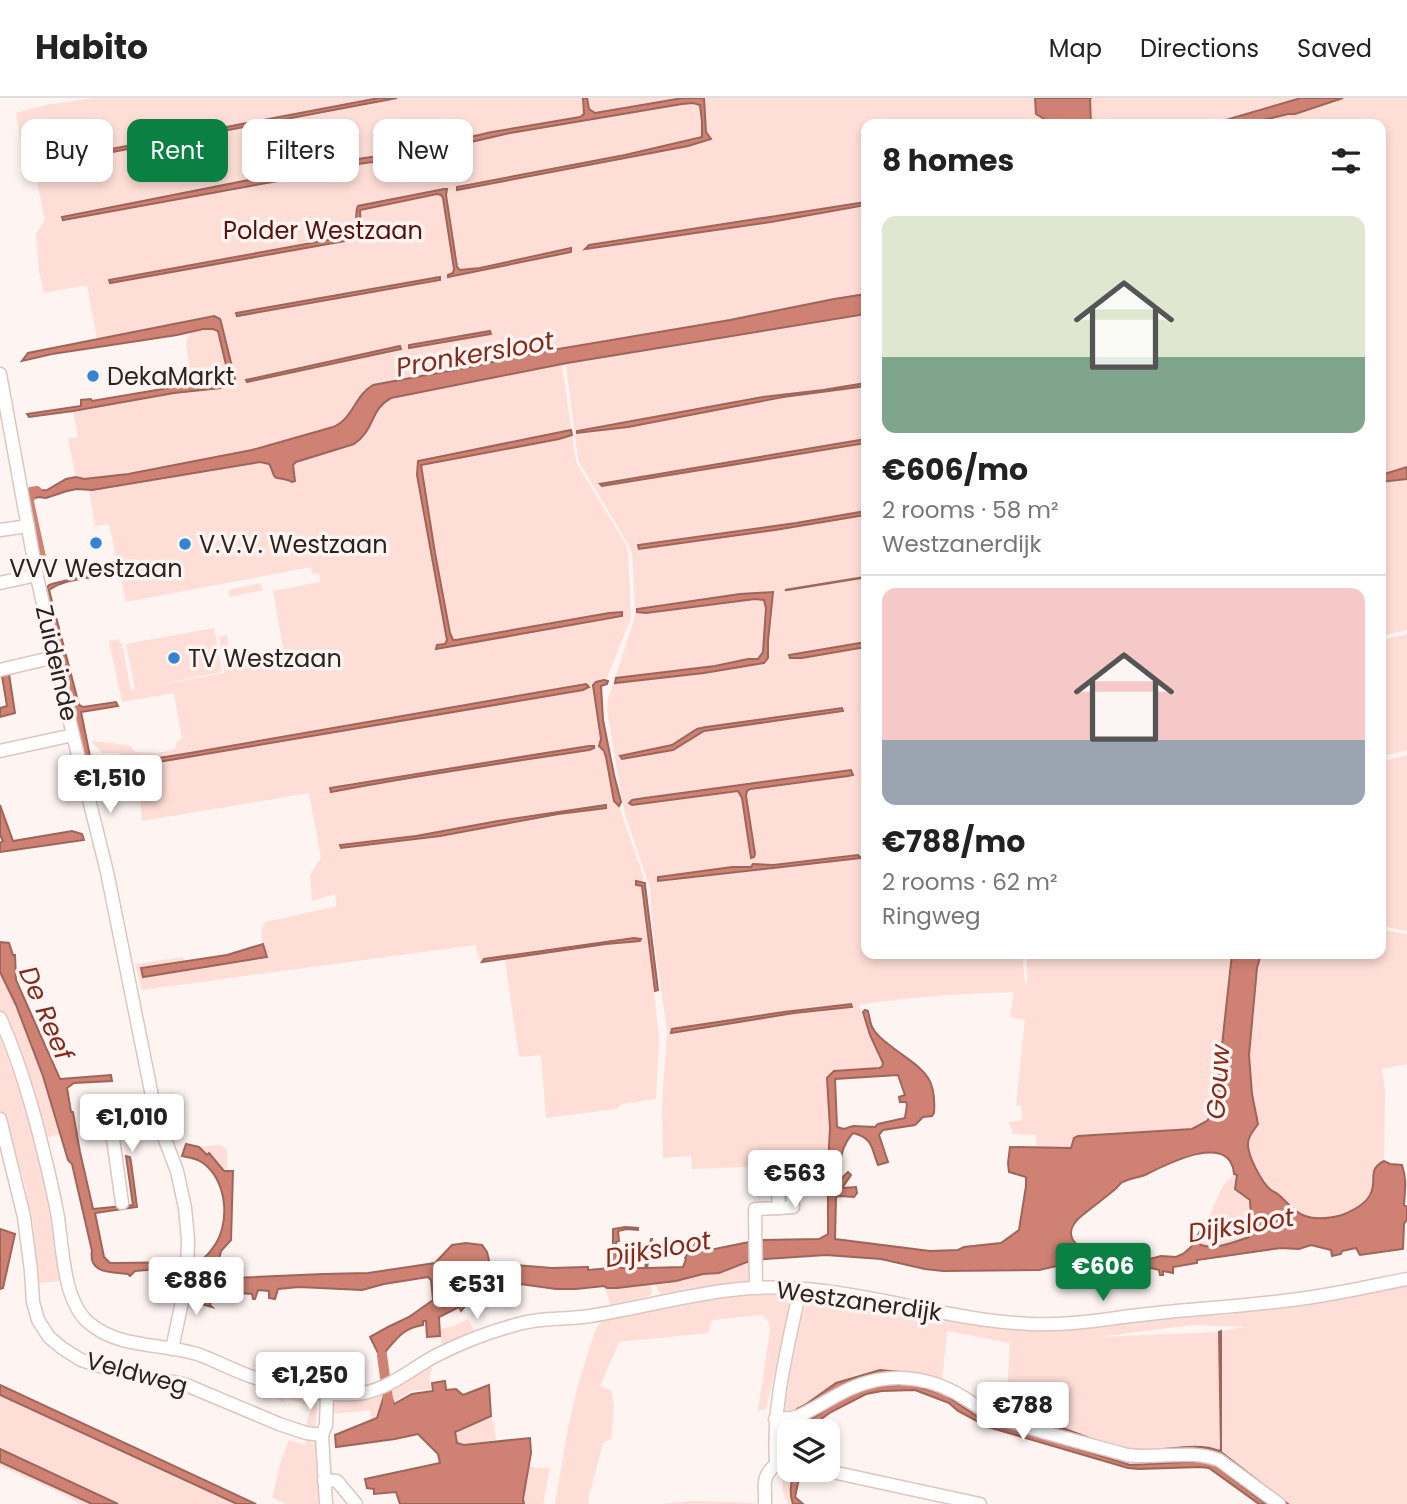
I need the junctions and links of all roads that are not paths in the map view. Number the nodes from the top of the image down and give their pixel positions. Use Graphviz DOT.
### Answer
graph roads {
  1 [pos="0,374"];
  2 [pos="28,526"];
  3 [pos="0,530"];
  4 [pos="37,575"];
  5 [pos="0,583"];
  6 [pos="55,657"];
  7 [pos="5,669"];
  8 [pos="73,735"];
  9 [pos="0,751"];
  10 [pos="0,1018"];
  11 [pos="156,1116"];
  12 [pos="0,1119"];
  13 [pos="792,1172"];
  14 [pos="777,1173"];
  15 [pos="122,1203"];
  16 [pos="779,1208"];
  17 [pos="1407,1279"];
  18 [pos="756,1288"];
  19 [pos="800,1289"];
  20 [pos="172,1349"];
  21 [pos="327,1394"];
  22 [pos="775,1419"];
  23 [pos="777,1430"];
  24 [pos="322,1435"];
  25 [pos="777,1467"];
  26 [pos="840,1475"];
  27 [pos="324,1480"];
  28 [pos="920,1498"];
  29 [pos="767,1500"];
  30 [pos="326,1504"];
  31 [pos="356,1504"];
  32 [pos="980,1504"];
  33 [pos="1279,1504"];
  1 -- 2 [label="street, Zuideinde"];
  2 -- 3 [label="street"];
  2 -- 4 [label="street, Zuideinde"];
  4 -- 5 [label="street"];
  4 -- 6 [label="street, Zuideinde"];
  6 -- 7 [label="street"];
  6 -- 8 [label="street, Zuideinde"];
  8 -- 9 [label="street"];
  8 -- 11 [label="street, Zuideinde"];
  10 -- 20 [label="street, Westzanerdijk"];
  11 -- 15 [label="street"];
  11 -- 20 [label="street, Zuideinde"];
  12 -- 24 [label="street, Veldweg"];
  13 -- 16 [label="street"];
  14 -- 16 [label="street"];
  16 -- 18 [label="street"];
  17 -- 19 [label="street, Westzanerdijk"];
  18 -- 19 [label="street, Westzanerdijk"];
  18 -- 21 [label="street, Westzanerdijk"];
  19 -- 22 [label="street"];
  20 -- 21 [label="street, Westzanerdijk"];
  21 -- 24 [label="street"];
  22 -- 23 [label="street"];
  22 -- 33 [label="street"];
  24 -- 27 [label="street"];
  25 -- 29 [label="street"];
  26 -- 28 [label="street"];
  27 -- 30 [label="street"];
  27 -- 31 [label="street"];
  28 -- 32 [label="street"];
}
